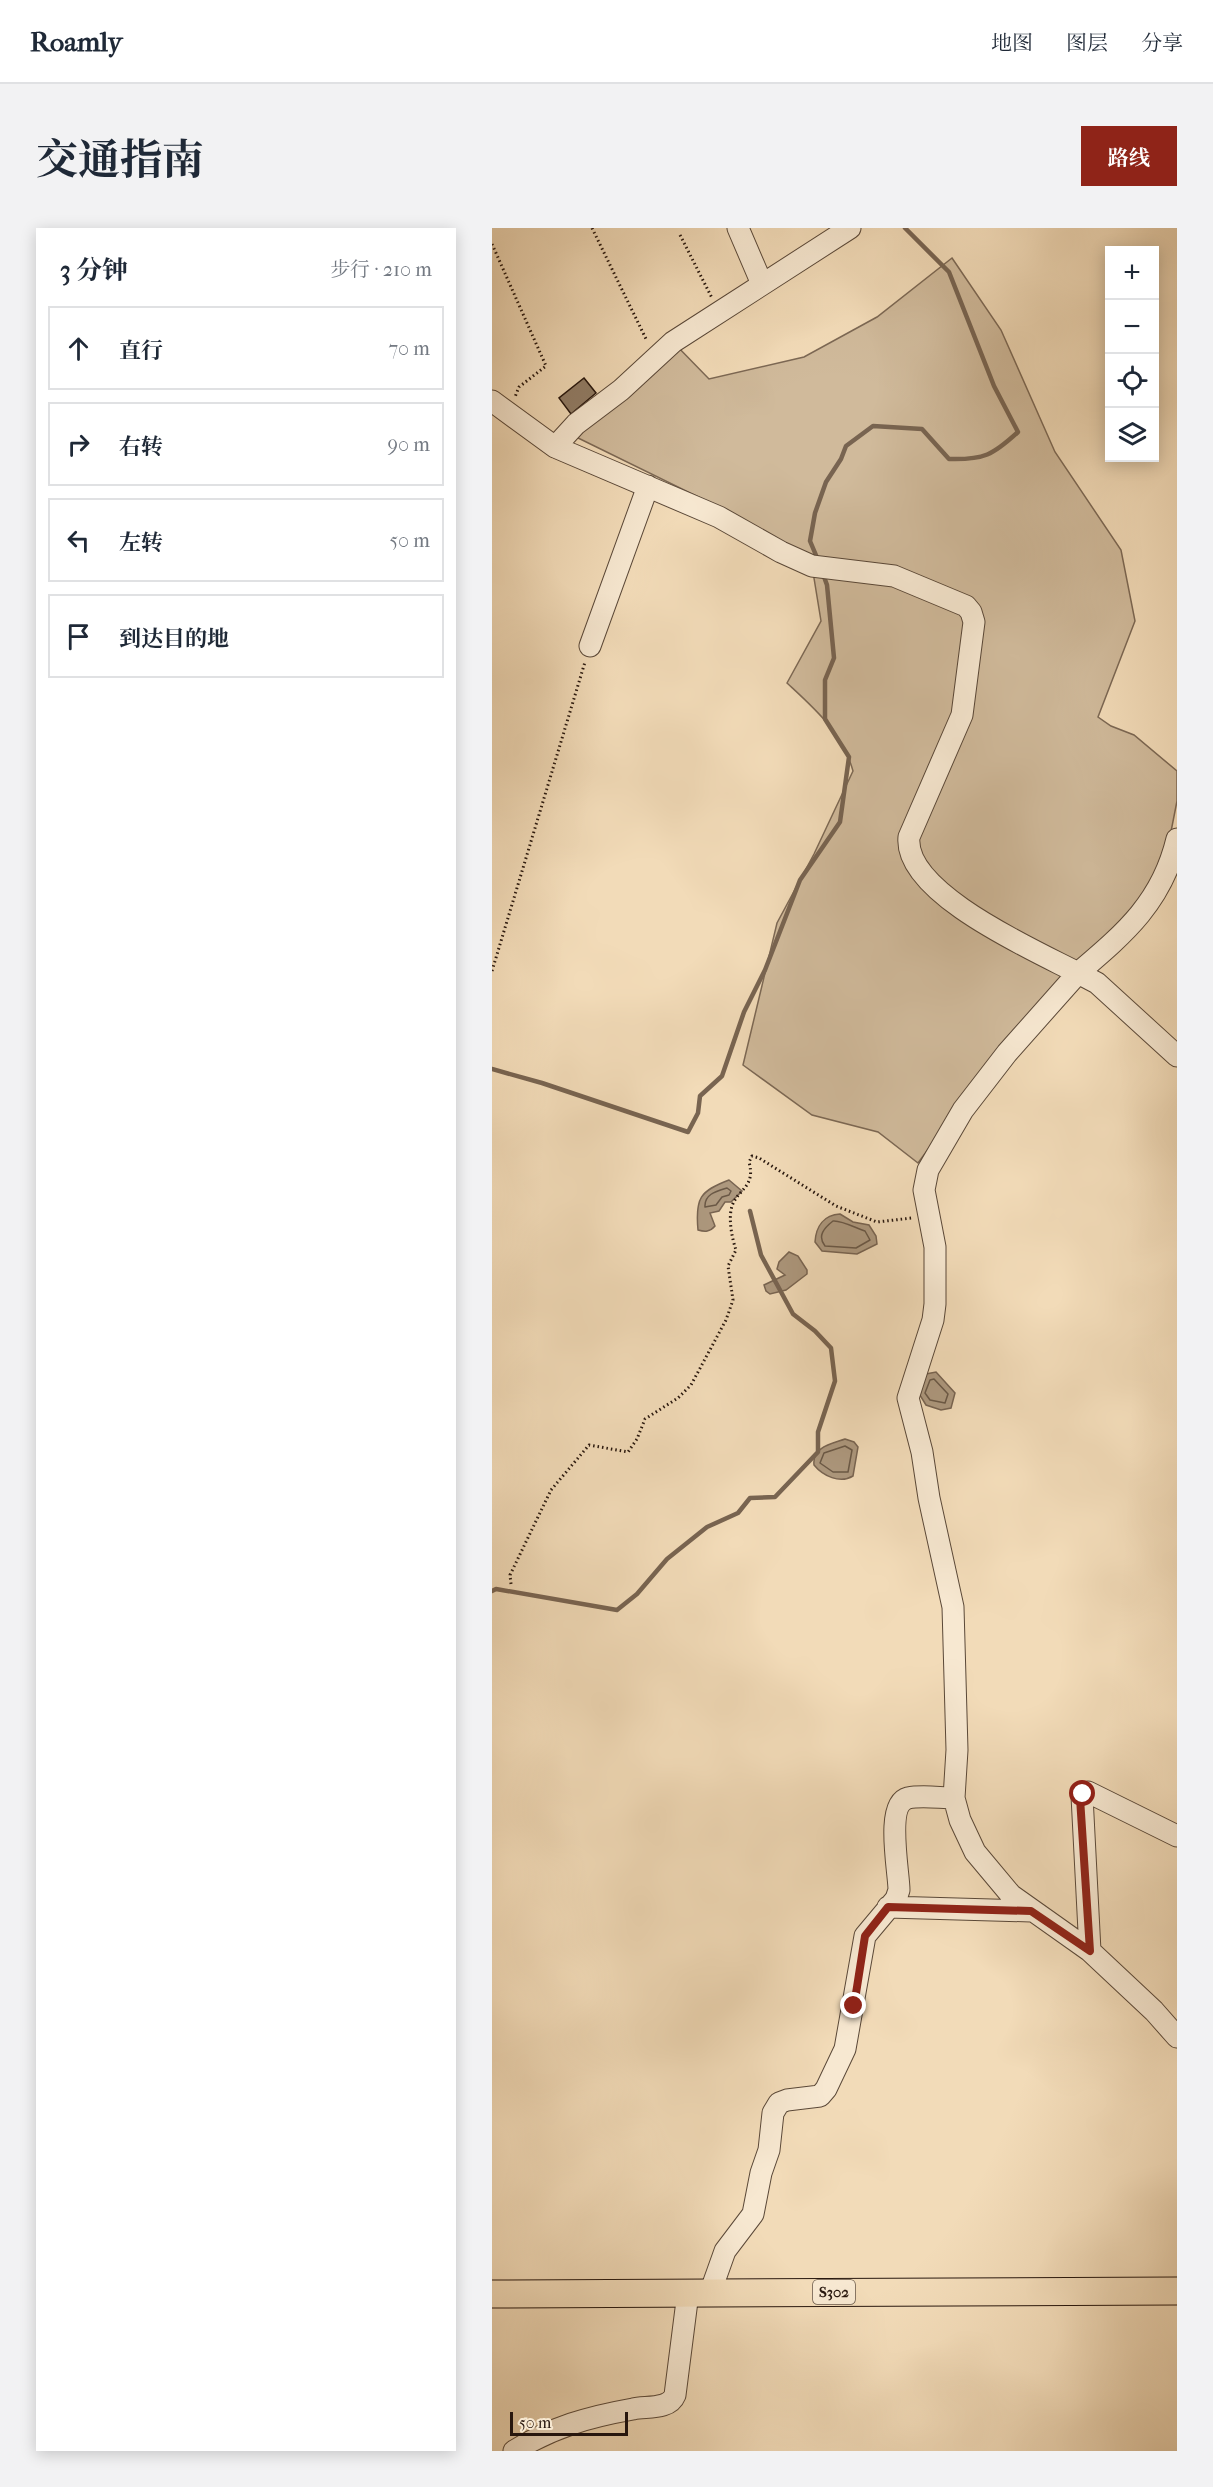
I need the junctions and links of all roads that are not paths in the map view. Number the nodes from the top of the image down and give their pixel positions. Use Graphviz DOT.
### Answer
graph roads {
  1 [pos="738,228"];
  2 [pos="850,228"];
  3 [pos="762,284"];
  4 [pos="500,407"];
  5 [pos="555,447"];
  6 [pos="648,486"];
  7 [pos="590,645"];
  8 [pos="1177,839"];
  9 [pos="1078,973"];
  10 [pos="1177,1056"];
  11 [pos="954,1798"];
  12 [pos="1177,1836"];
  13 [pos="888,1907"];
  14 [pos="1031,1911"];
  15 [pos="1090,1951"];
  16 [pos="1177,2037"];
  17 [pos="1177,2291"];
  18 [pos="699,2293"];
  19 [pos="492,2294"];
  20 [pos="514,2451"];
  1 -- 3 [label="street"];
  2 -- 3 [label="street"];
  3 -- 5 [label="street"];
  4 -- 5 [label="street"];
  5 -- 6 [label="street"];
  6 -- 7 [label="street"];
  6 -- 9 [label="street"];
  8 -- 9 [label="street"];
  9 -- 10 [label="street"];
  9 -- 11 [label="street"];
  11 -- 13 [label="street"];
  11 -- 14 [label="street"];
  12 -- 15 [label="street"];
  13 -- 14 [label="street"];
  13 -- 18 [label="street"];
  14 -- 15 [label="street"];
  15 -- 16 [label="street"];
  17 -- 18 [label="main road, S302"];
  18 -- 19 [label="main road, S302"];
  18 -- 20 [label="street"];
}
